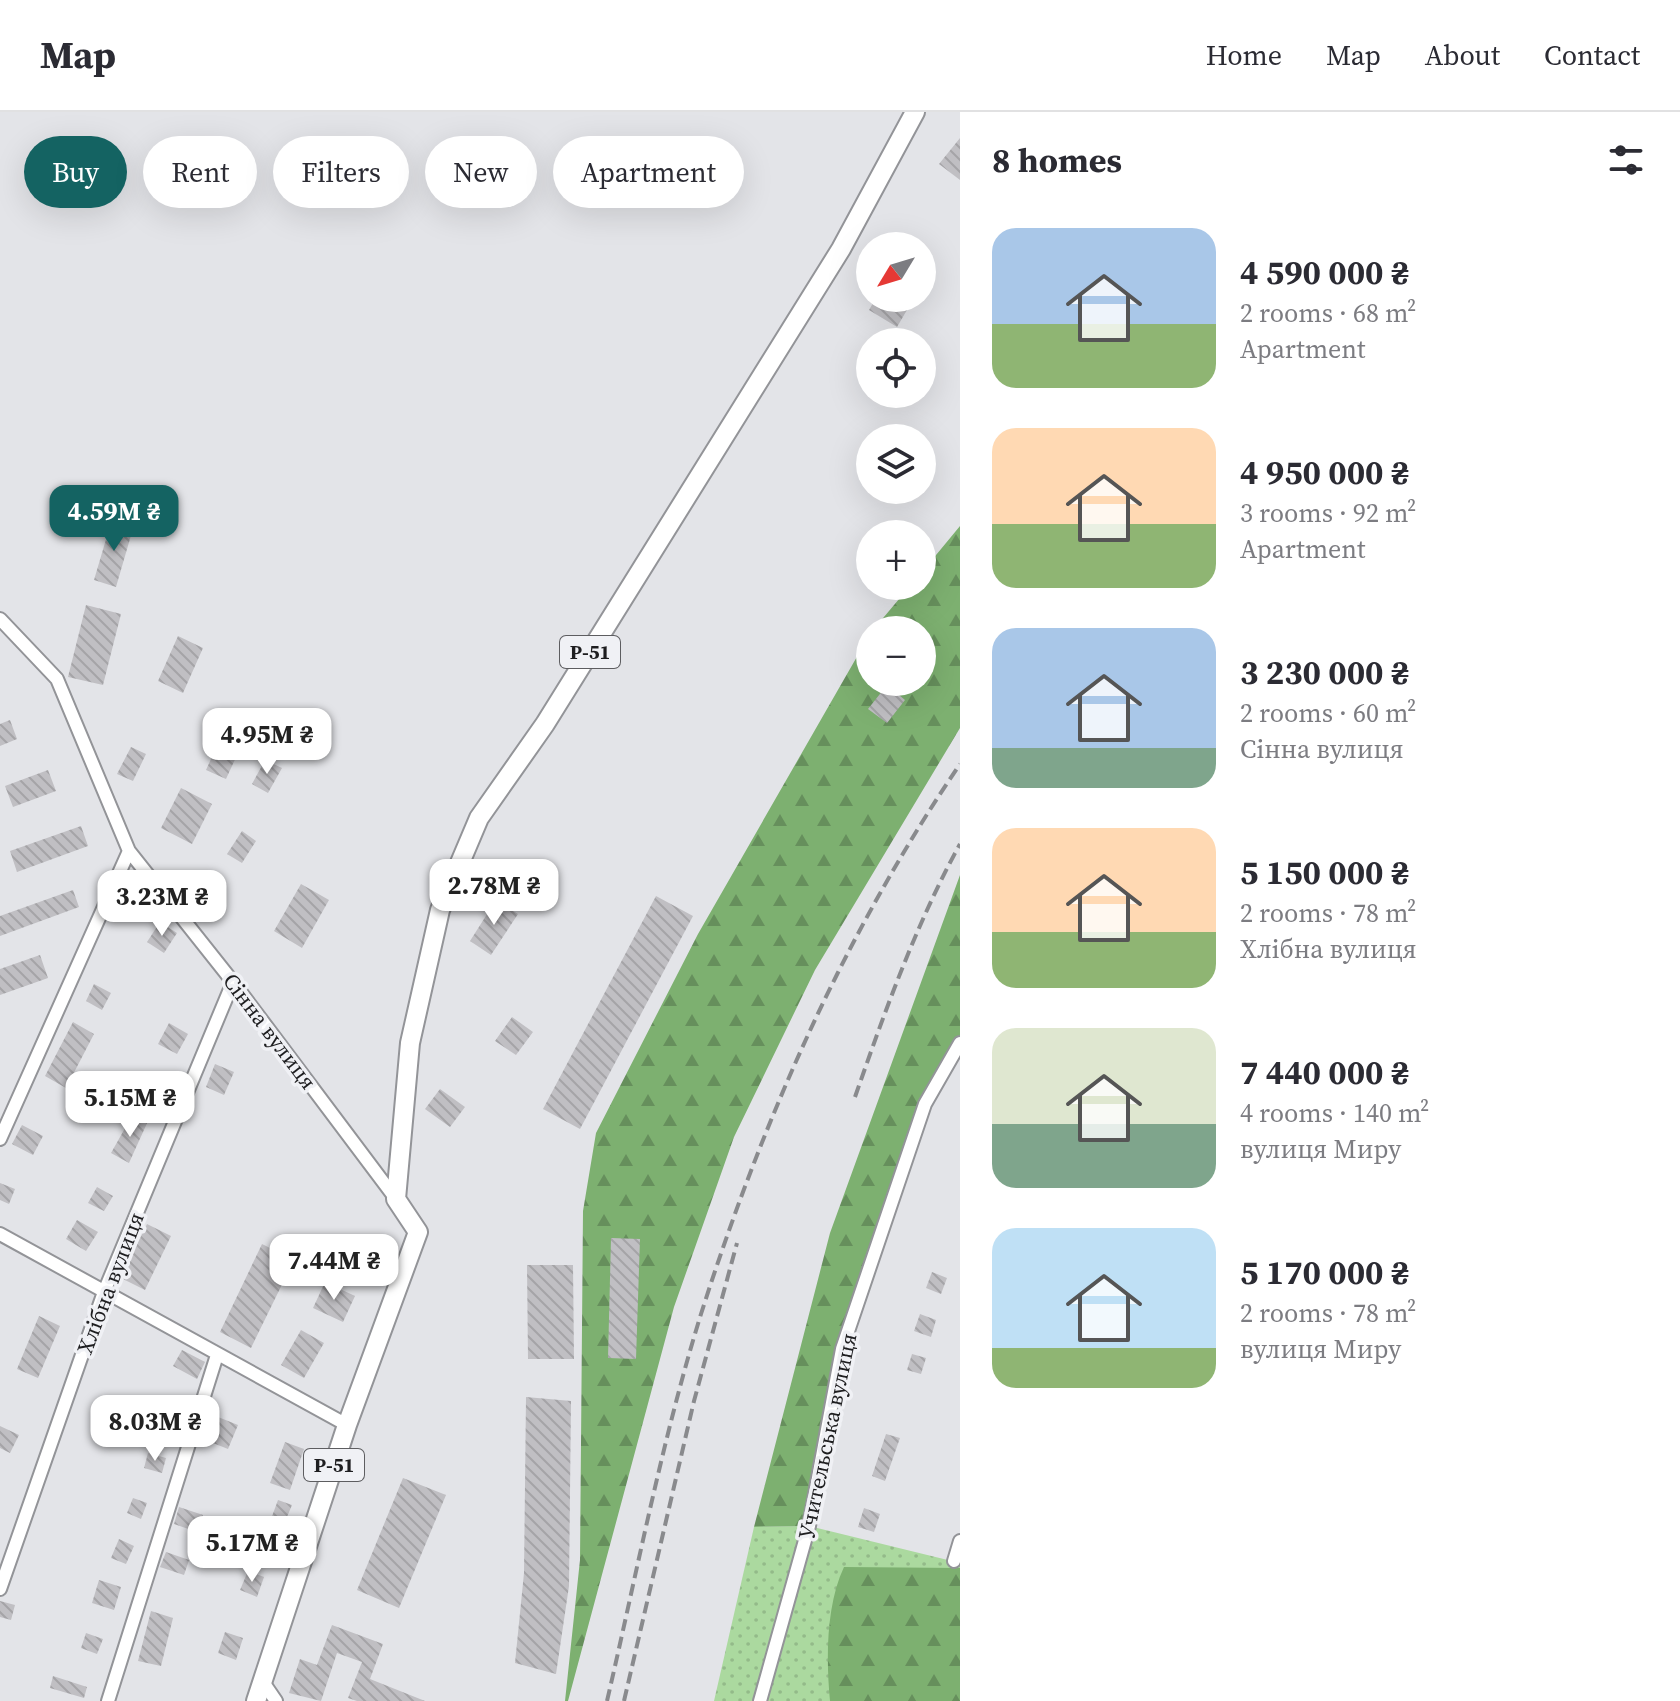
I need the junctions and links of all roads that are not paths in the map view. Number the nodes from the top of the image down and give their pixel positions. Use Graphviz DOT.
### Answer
graph roads {
  1 [pos="915,112"];
  2 [pos="0,619"];
  3 [pos="129,851"];
  4 [pos="233,982"];
  5 [pos="960,1043"];
  6 [pos="0,1139"];
  7 [pos="396,1199"];
  8 [pos="0,1234"];
  9 [pos="104,1292"];
  10 [pos="217,1355"];
  11 [pos="347,1425"];
  12 [pos="960,1541"];
  13 [pos="954,1561"];
  14 [pos="0,1589"];
  15 [pos="263,1682"];
  16 [pos="108,1701"];
  17 [pos="256,1701"];
  18 [pos="276,1701"];
  19 [pos="760,1701"];
  1 -- 7 [label="main road, Р-51"];
  2 -- 3 [label="street, Сінна вулиця"];
  3 -- 4 [label="street, Сінна вулиця"];
  3 -- 6 [label="street"];
  4 -- 7 [label="street, Сінна вулиця"];
  4 -- 9 [label="street, Хлібна вулиця"];
  5 -- 19 [label="street, Учительська вулиця"];
  7 -- 11 [label="main road, Р-51"];
  8 -- 9 [label="street"];
  9 -- 10 [label="street"];
  9 -- 14 [label="street, Хлібна вулиця"];
  10 -- 11 [label="street"];
  10 -- 16 [label="street"];
  11 -- 15 [label="main road, Р-51"];
  12 -- 13 [label="street"];
  15 -- 17 [label="main road, Р-51"];
  15 -- 18 [label="street"];
}
